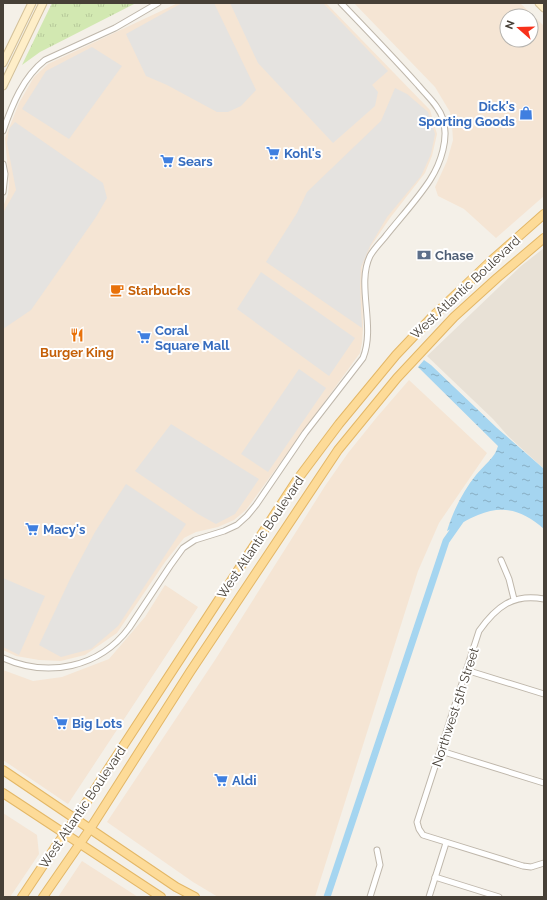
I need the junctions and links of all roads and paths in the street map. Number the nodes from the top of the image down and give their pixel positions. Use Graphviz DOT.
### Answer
graph roads {
  1 [pos="32,3"];
  2 [pos="43,3"];
  3 [pos="158,3"];
  4 [pos="341,3"];
  5 [pos="539,3"];
  6 [pos="544,8"];
  7 [pos="3,63"];
  8 [pos="3,86"];
  9 [pos="3,131"];
  10 [pos="3,164"];
  11 [pos="3,192"];
  12 [pos="544,214"];
  13 [pos="544,238"];
  14 [pos="501,560"];
  15 [pos="514,599"];
  16 [pos="544,599"];
  17 [pos="3,658"];
  18 [pos="466,670"];
  19 [pos="544,694"];
  20 [pos="441,752"];
  21 [pos="3,770"];
  22 [pos="544,783"];
  23 [pos="3,793"];
  24 [pos="75,819"];
  25 [pos="90,829"];
  26 [pos="64,834"];
  27 [pos="446,843"];
  28 [pos="79,844"];
  29 [pos="377,850"];
  30 [pos="543,863"];
  31 [pos="435,877"];
  32 [pos="22,897"];
  33 [pos="43,897"];
  34 [pos="161,897"];
  35 [pos="195,897"];
  36 [pos="370,897"];
  37 [pos="429,897"];
  38 [pos="499,897"];
  1 -- 7 [label="street"];
  2 -- 8 [label="street"];
  3 -- 9 [label="street"];
  4 -- 17 [label="street"];
  5 -- 6 [label="street"];
  10 -- 11 [label="street"];
  12 -- 24 [label="main road, West Atlantic Boulevard"];
  13 -- 25 [label="main road, West Atlantic Boulevard"];
  14 -- 15 [label="street"];
  15 -- 16 [label="street"];
  15 -- 18 [label="street, Northwest 5th Street"];
  18 -- 19 [label="street"];
  18 -- 20 [label="street, Northwest 5th Street"];
  20 -- 22 [label="street"];
  20 -- 27 [label="street, Northwest 5th Street"];
  21 -- 24 [label="main road"];
  23 -- 26 [label="main road"];
  24 -- 25 [label="main road"];
  24 -- 26 [label="main road, West Atlantic Boulevard"];
  25 -- 28 [label="main road, West Atlantic Boulevard"];
  25 -- 35 [label="main road"];
  26 -- 28 [label="main road"];
  26 -- 32 [label="main road, West Atlantic Boulevard"];
  27 -- 30 [label="street"];
  27 -- 31 [label="street"];
  28 -- 33 [label="main road, West Atlantic Boulevard"];
  28 -- 34 [label="main road"];
  29 -- 36 [label="street"];
  31 -- 37 [label="street"];
  31 -- 38 [label="street"];
}
